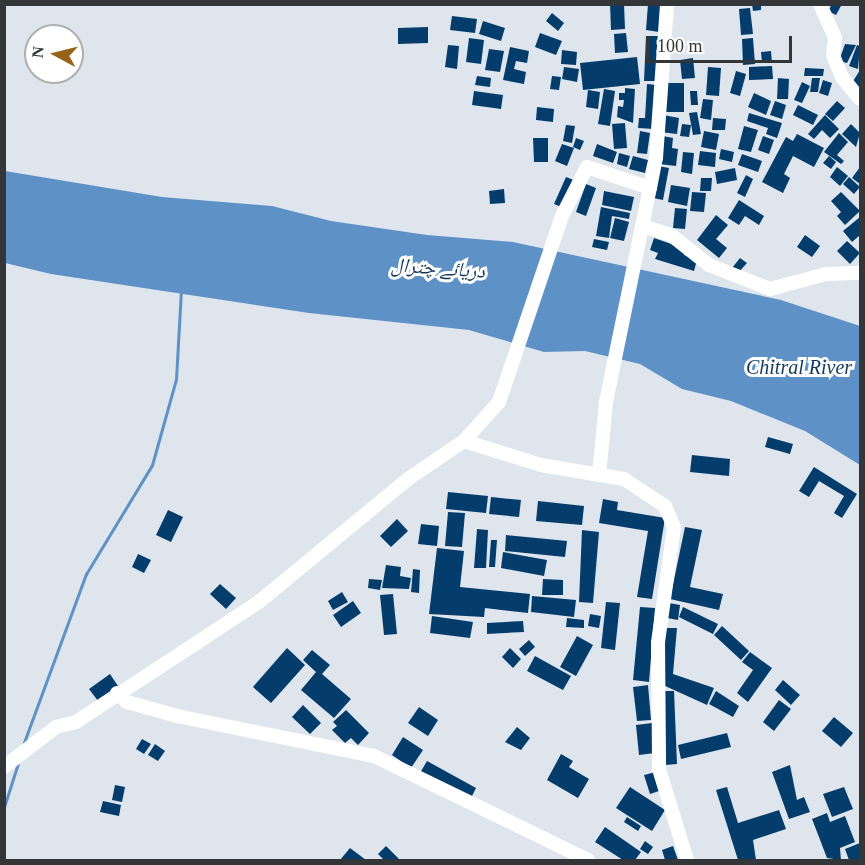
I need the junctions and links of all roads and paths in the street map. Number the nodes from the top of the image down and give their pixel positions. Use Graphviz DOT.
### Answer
graph roads {
  1 [pos="668,4"];
  2 [pos="820,4"];
  3 [pos="861,99"];
  4 [pos="650,188"];
  5 [pos="642,226"];
  6 [pos="861,273"];
  7 [pos="464,441"];
  8 [pos="599,475"];
  9 [pos="117,693"];
  10 [pos="4,767"];
  11 [pos="588,861"];
  12 [pos="687,861"];
  1 -- 4 [label="street"];
  2 -- 3 [label="street"];
  4 -- 5 [label="street"];
  4 -- 7 [label="street"];
  5 -- 6 [label="street"];
  5 -- 8 [label="street"];
  7 -- 8 [label="street"];
  7 -- 9 [label="street"];
  8 -- 12 [label="street"];
  9 -- 10 [label="street"];
  9 -- 11 [label="street"];
}
